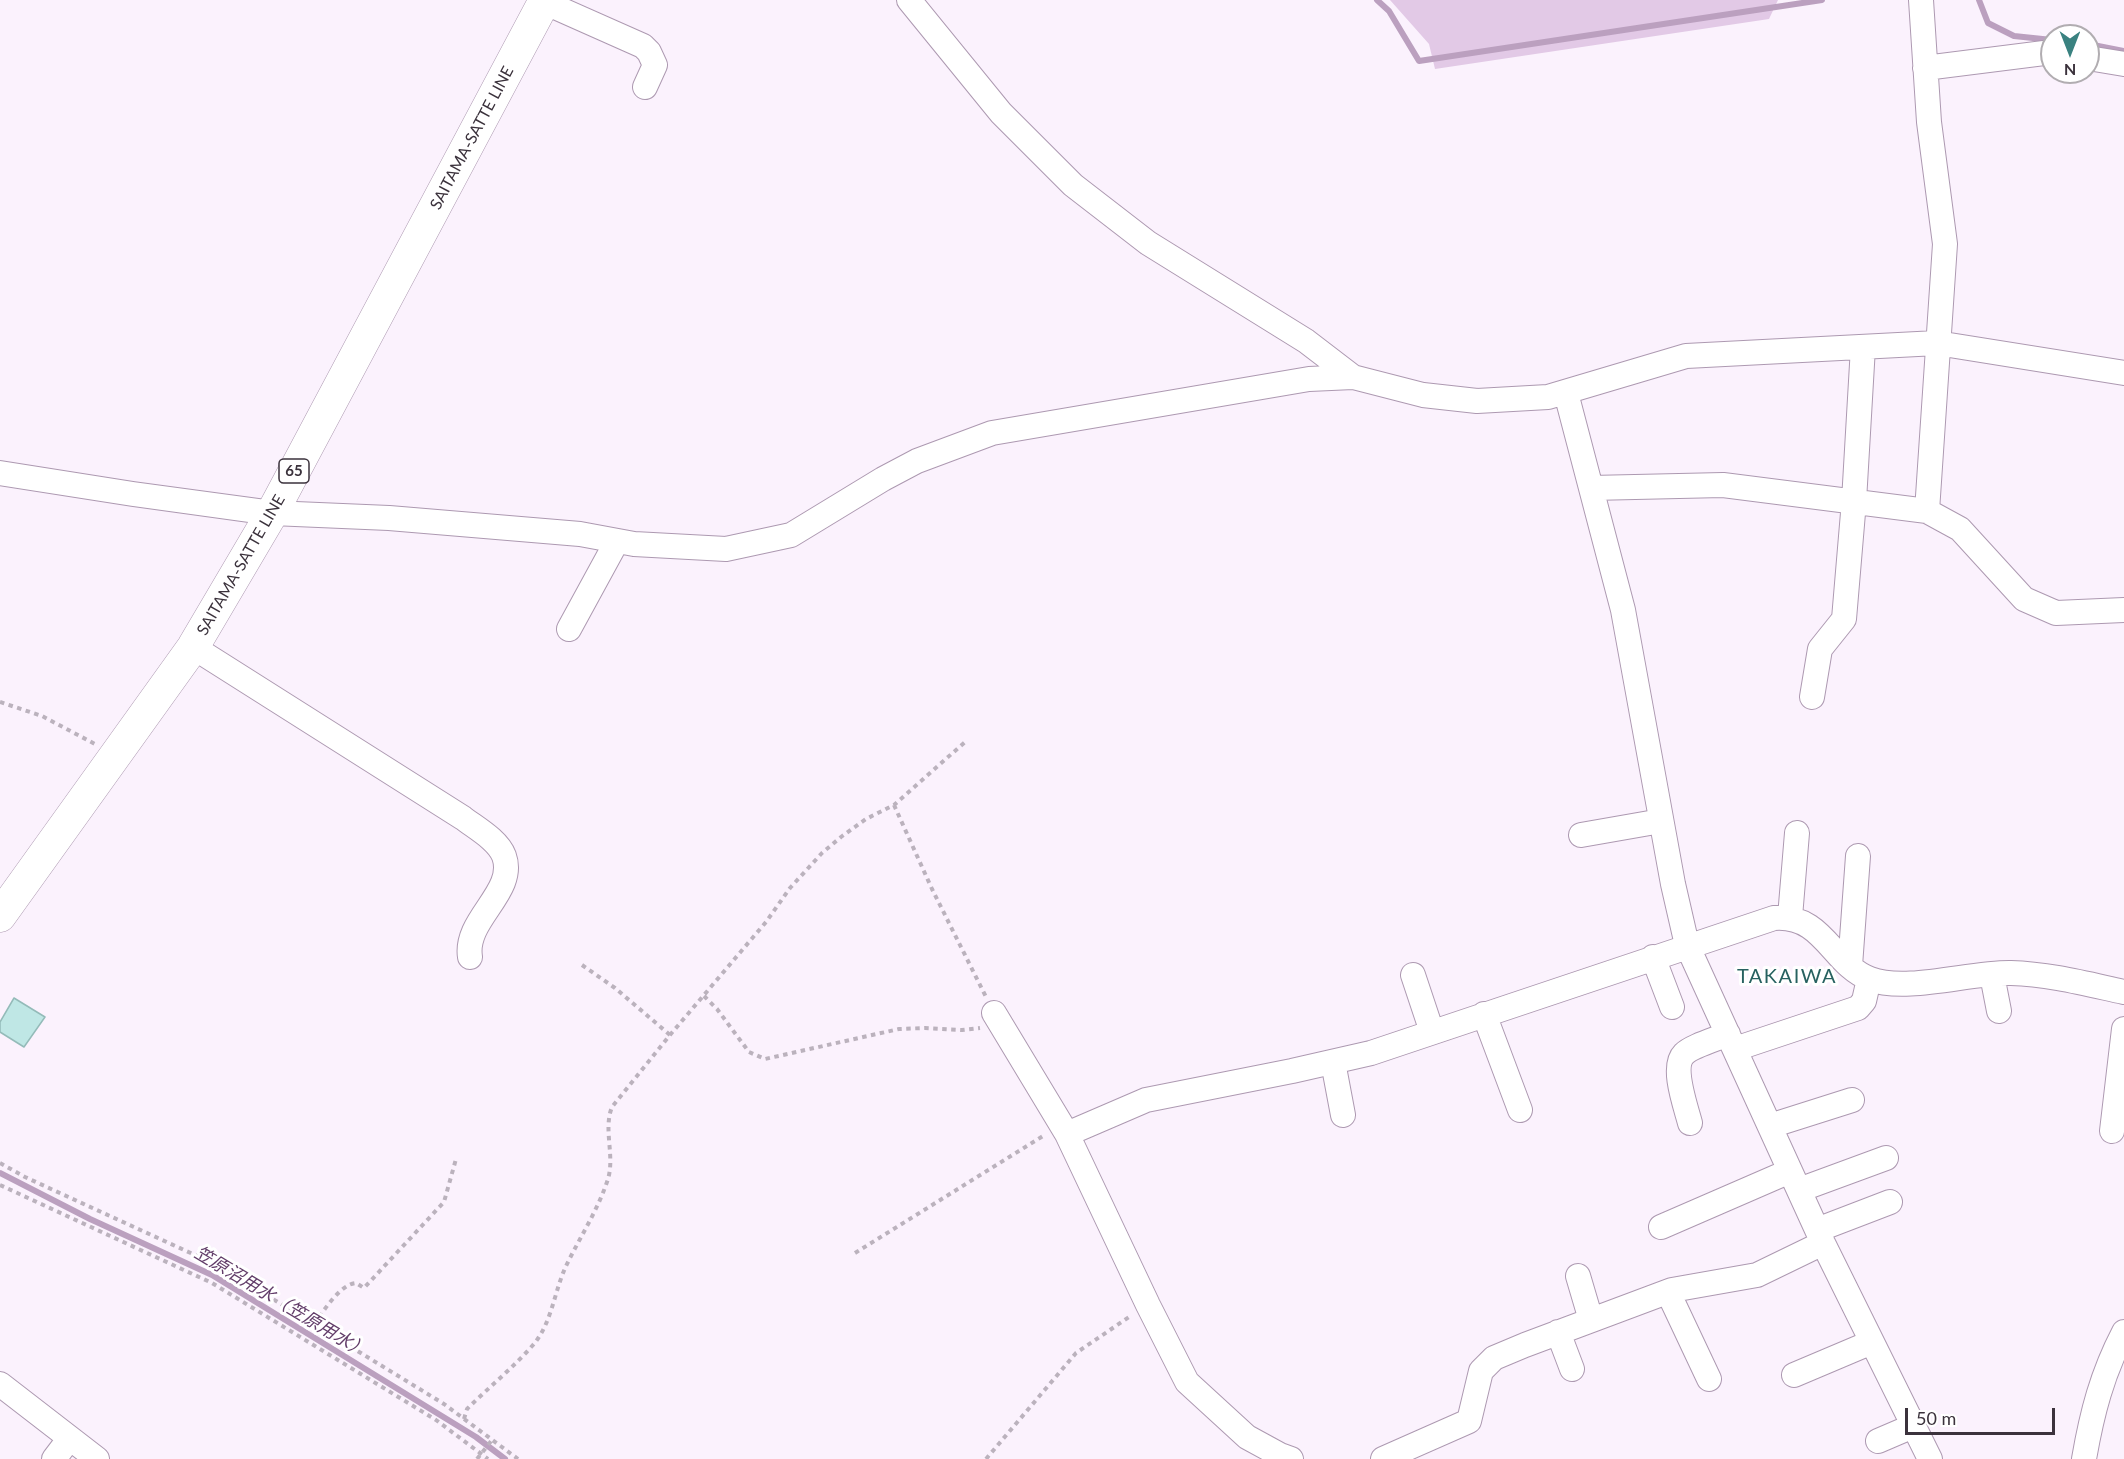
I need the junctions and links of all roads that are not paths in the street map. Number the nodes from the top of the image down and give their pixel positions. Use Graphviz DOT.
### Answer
graph roads {
  1 [pos="909,0"];
  2 [pos="1921,0"];
  3 [pos="545,1"];
  4 [pos="2040,54"];
  5 [pos="2100,60"];
  6 [pos="2124,64"];
  7 [pos="1925,68"];
  8 [pos="645,87"];
  9 [pos="1937,343"];
  10 [pos="1863,347"];
  11 [pos="2124,373"];
  12 [pos="1353,377"];
  13 [pos="1566,393"];
  14 [pos="0,473"];
  15 [pos="1591,488"];
  16 [pos="1854,501"];
  17 [pos="1927,511"];
  18 [pos="272,513"];
  19 [pos="617,541"];
  20 [pos="2124,610"];
  21 [pos="569,629"];
  22 [pos="193,647"];
  23 [pos="1812,697"];
  24 [pos="1661,821"];
  25 [pos="1797,833"];
  26 [pos="1581,836"];
  27 [pos="1858,856"];
  28 [pos="0,916"];
  29 [pos="1790,917"];
  30 [pos="1687,945"];
  31 [pos="470,957"];
  32 [pos="1653,957"];
  33 [pos="1850,966"];
  34 [pos="1413,975"];
  35 [pos="1992,975"];
  36 [pos="1869,979"];
  37 [pos="2124,992"];
  38 [pos="1672,1007"];
  39 [pos="1999,1011"];
  40 [pos="1484,1014"];
  41 [pos="998,1020"];
  42 [pos="2124,1029"];
  43 [pos="1432,1032"];
  44 [pos="1731,1042"];
  45 [pos="1333,1062"];
  46 [pos="1852,1101"];
  47 [pos="1520,1110"];
  48 [pos="1343,1115"];
  49 [pos="1690,1123"];
  50 [pos="1770,1126"];
  51 [pos="1064,1129"];
  52 [pos="2112,1131"];
  53 [pos="1886,1158"];
  54 [pos="1795,1180"];
  55 [pos="1890,1202"];
  56 [pos="1661,1227"];
  57 [pos="1820,1237"];
  58 [pos="1578,1276"];
  59 [pos="1668,1292"];
  60 [pos="1591,1320"];
  61 [pos="1558,1332"];
  62 [pos="2124,1332"];
  63 [pos="1872,1342"];
  64 [pos="1572,1369"];
  65 [pos="1794,1375"];
  66 [pos="1709,1379"];
  67 [pos="0,1383"];
  68 [pos="1913,1425"];
  69 [pos="70,1438"];
  70 [pos="1878,1441"];
  71 [pos="54,1459"];
  72 [pos="97,1459"];
  73 [pos="1291,1459"];
  74 [pos="1383,1459"];
  75 [pos="1929,1459"];
  76 [pos="2084,1459"];
  1 -- 12 [label="street"];
  2 -- 7 [label="street"];
  3 -- 8 [label="street"];
  3 -- 18 [label="main road, SAITAMA-SATTE LINE / 65"];
  4 -- 7 [label="street"];
  5 -- 6 [label="street"];
  7 -- 9 [label="street"];
  9 -- 10 [label="street"];
  9 -- 11 [label="street"];
  9 -- 17 [label="street"];
  10 -- 13 [label="street"];
  10 -- 16 [label="street"];
  12 -- 13 [label="street"];
  12 -- 19 [label="street"];
  13 -- 15 [label="street"];
  14 -- 18 [label="street"];
  15 -- 16 [label="street"];
  15 -- 24 [label="street"];
  16 -- 17 [label="street"];
  16 -- 23 [label="street"];
  17 -- 20 [label="street"];
  18 -- 19 [label="street"];
  18 -- 22 [label="main road, SAITAMA-SATTE LINE / 65"];
  19 -- 21 [label="street"];
  22 -- 28 [label="main road, SAITAMA-SATTE LINE / 65"];
  22 -- 31 [label="street"];
  24 -- 26 [label="street"];
  24 -- 30 [label="street"];
  25 -- 29 [label="street"];
  27 -- 33 [label="street"];
  29 -- 30 [label="street"];
  29 -- 33 [label="street"];
  30 -- 32 [label="street"];
  30 -- 44 [label="street"];
  32 -- 38 [label="street"];
  32 -- 40 [label="street"];
  33 -- 36 [label="street"];
  34 -- 43 [label="street"];
  35 -- 36 [label="street"];
  35 -- 37 [label="street"];
  35 -- 39 [label="street"];
  36 -- 44 [label="street"];
  40 -- 43 [label="street"];
  40 -- 47 [label="street"];
  41 -- 51 [label="street"];
  42 -- 52 [label="street"];
  43 -- 45 [label="street"];
  44 -- 49 [label="street"];
  44 -- 50 [label="street"];
  45 -- 48 [label="street"];
  45 -- 51 [label="street"];
  46 -- 50 [label="street"];
  50 -- 54 [label="street"];
  51 -- 73 [label="street"];
  53 -- 54 [label="street"];
  54 -- 56 [label="street"];
  54 -- 57 [label="street"];
  55 -- 57 [label="street"];
  57 -- 59 [label="street"];
  57 -- 63 [label="street"];
  58 -- 60 [label="street"];
  59 -- 60 [label="street"];
  59 -- 66 [label="street"];
  60 -- 61 [label="street"];
  61 -- 64 [label="street"];
  61 -- 74 [label="street"];
  62 -- 76 [label="street"];
  63 -- 65 [label="street"];
  63 -- 68 [label="street"];
  67 -- 69 [label="street"];
  68 -- 70 [label="street"];
  68 -- 75 [label="street"];
  69 -- 71 [label="street"];
  69 -- 72 [label="street"];
}
